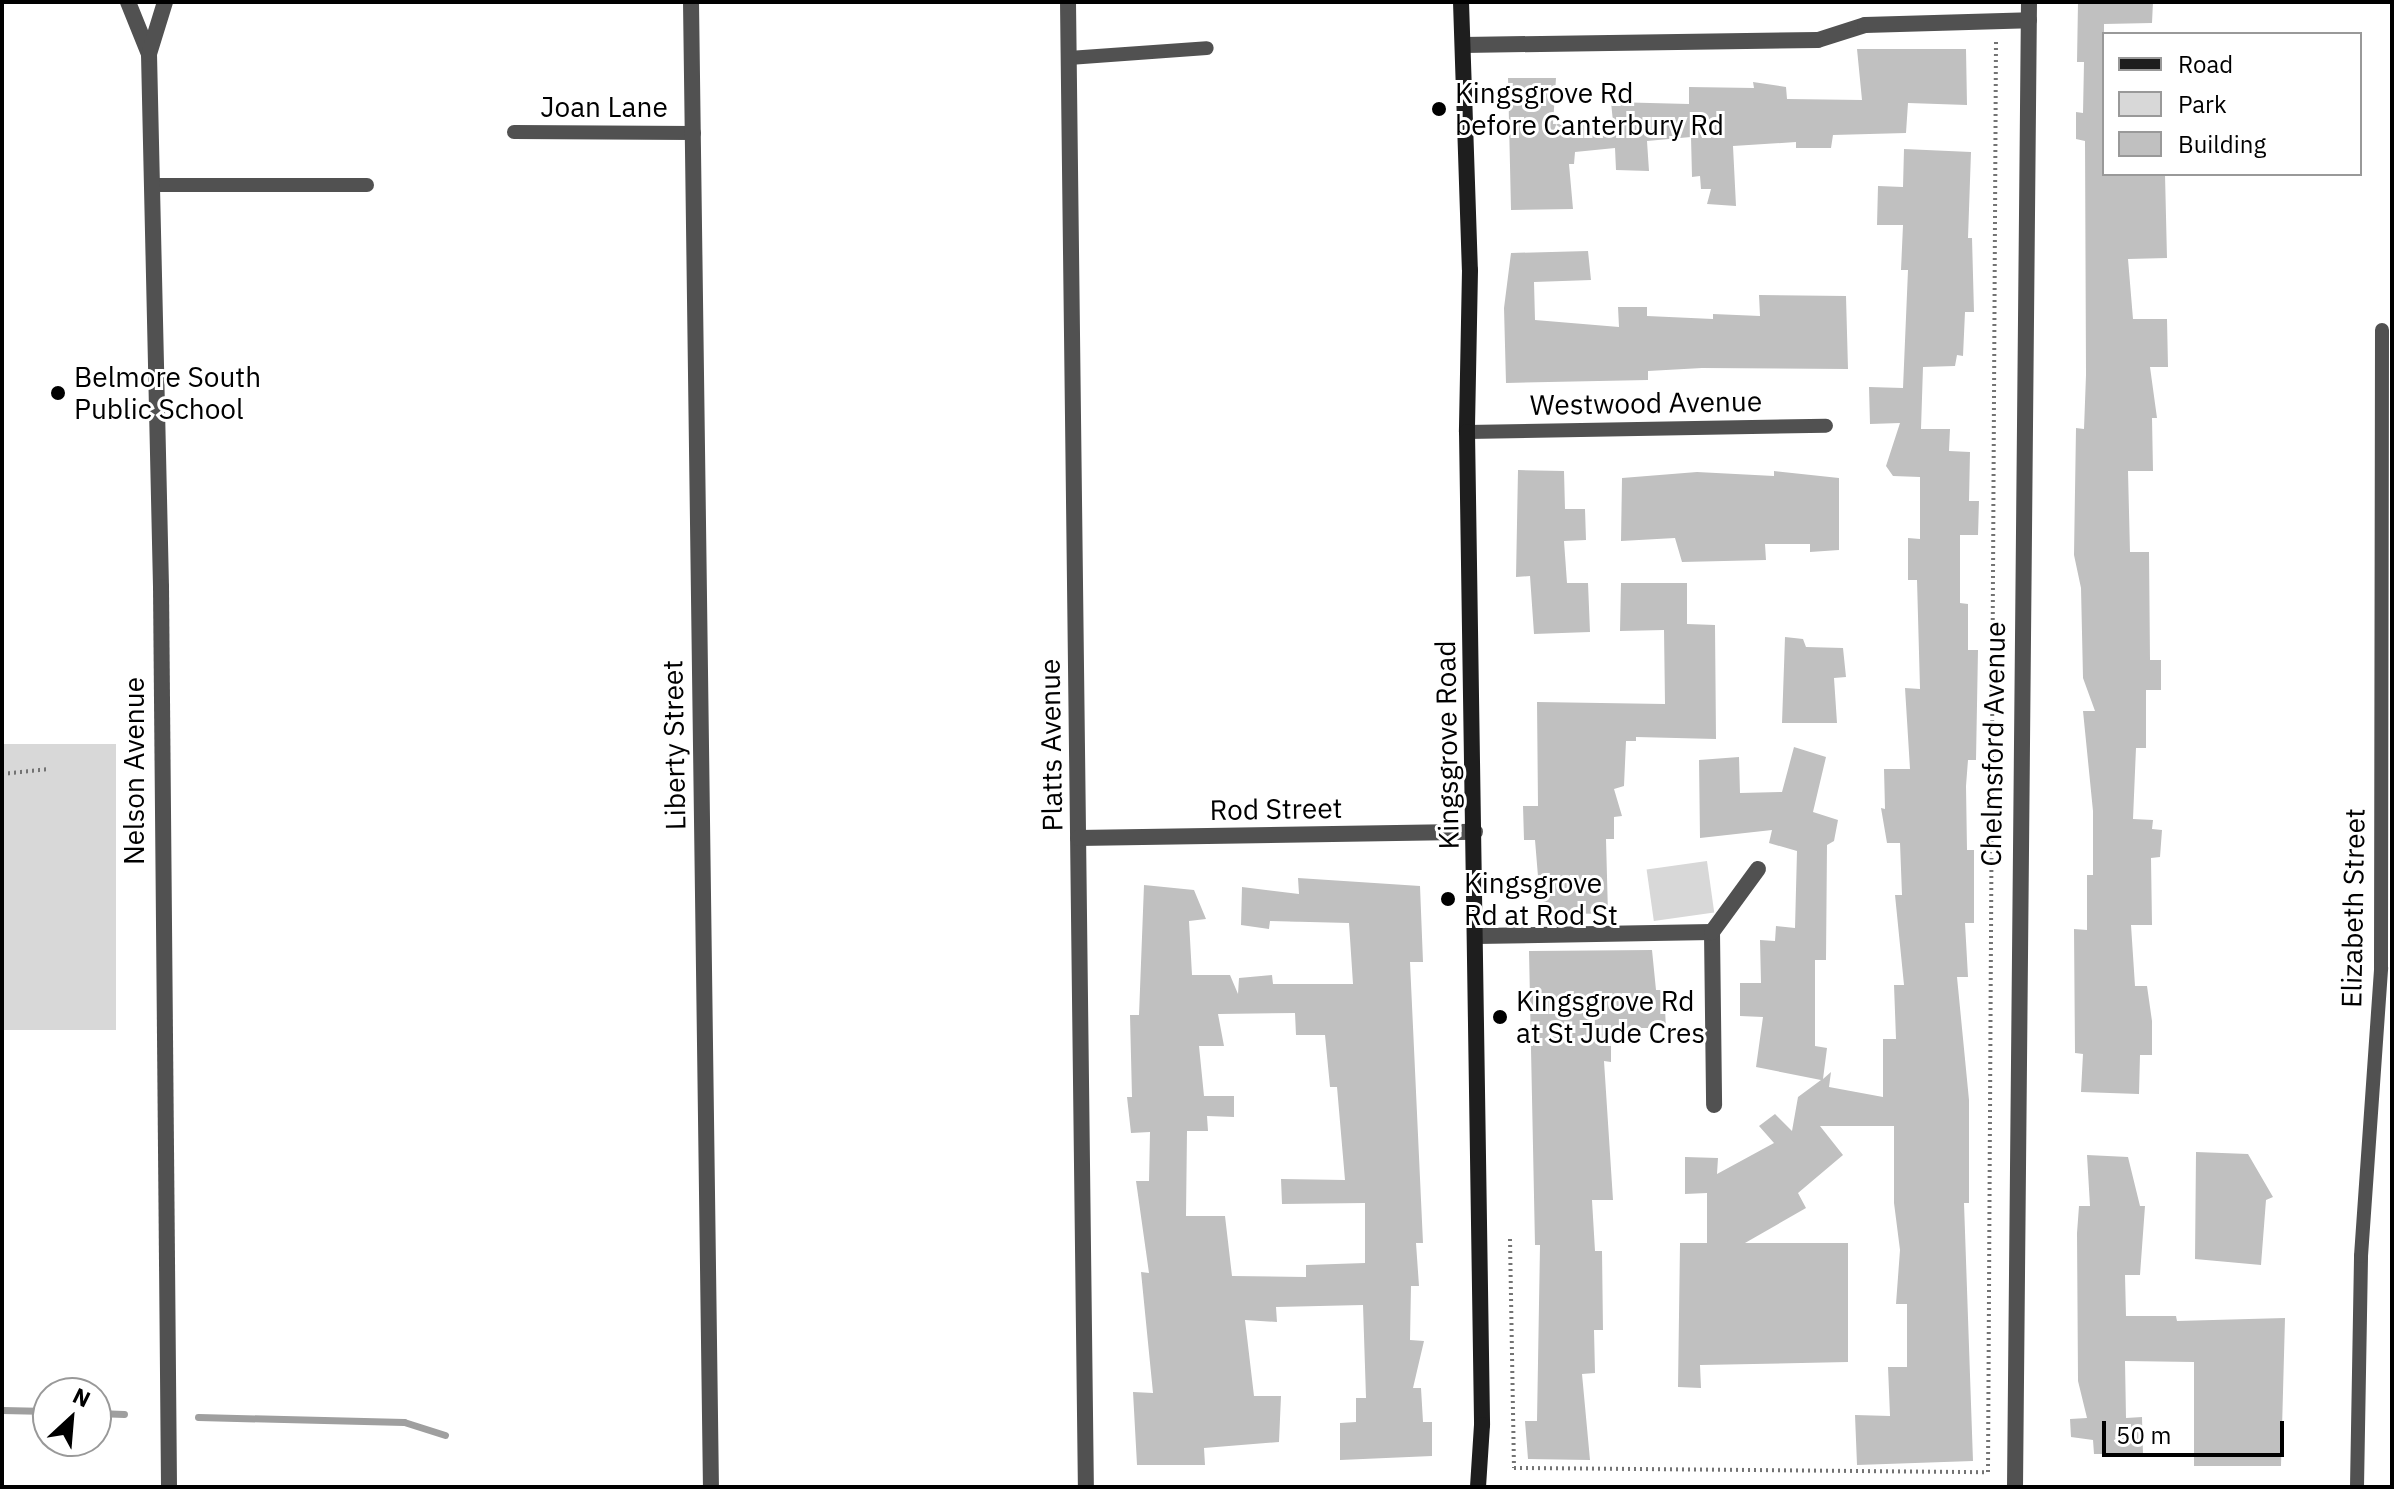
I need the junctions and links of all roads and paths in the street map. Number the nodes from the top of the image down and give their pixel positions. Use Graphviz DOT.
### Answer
graph roads {
  1 [pos="128,2"];
  2 [pos="165,2"];
  3 [pos="691,2"];
  4 [pos="1068,2"];
  5 [pos="1461,2"];
  6 [pos="2029,2"];
  7 [pos="2029,20"];
  8 [pos="1997,22"];
  9 [pos="1463,45"];
  10 [pos="1207,48"];
  11 [pos="149,54"];
  12 [pos="1069,58"];
  13 [pos="514,132"];
  14 [pos="694,133"];
  15 [pos="152,185"];
  16 [pos="367,185"];
  17 [pos="2382,330"];
  18 [pos="1826,426"];
  19 [pos="1467,432"];
  20 [pos="49,769"];
  21 [pos="2,774"];
  22 [pos="1475,832"];
  23 [pos="1078,838"];
  24 [pos="1758,869"];
  25 [pos="1712,932"];
  26 [pos="1476,936"];
  27 [pos="1714,1105"];
  28 [pos="1510,1239"];
  29 [pos="169,1487"];
  30 [pos="711,1487"];
  31 [pos="1086,1487"];
  32 [pos="1478,1487"];
  33 [pos="2015,1487"];
  34 [pos="2357,1487"];
  1 -- 11 [label="street, Nelson Avenue"];
  2 -- 11 [label="street, Nelson Avenue"];
  3 -- 14 [label="street, Liberty Street"];
  4 -- 12 [label="street, Platts Avenue"];
  5 -- 9 [label="main road, Kingsgrove Road"];
  6 -- 7 [label="street, Chelmsford Avenue"];
  7 -- 8 [label="street"];
  7 -- 33 [label="street, Chelmsford Avenue"];
  8 -- 9 [label="street"];
  8 -- 28 [label="path"];
  9 -- 19 [label="main road, Kingsgrove Road"];
  10 -- 12 [label="lane"];
  11 -- 15 [label="street, Nelson Avenue"];
  12 -- 23 [label="street, Platts Avenue"];
  13 -- 14 [label="lane, Joan Lane"];
  14 -- 30 [label="street, Liberty Street"];
  15 -- 16 [label="lane"];
  15 -- 29 [label="street, Nelson Avenue"];
  17 -- 34 [label="lane, Elizabeth Street"];
  18 -- 19 [label="lane, Westwood Avenue"];
  19 -- 22 [label="main road, Kingsgrove Road"];
  20 -- 21 [label="path"];
  22 -- 23 [label="street, Rod Street"];
  22 -- 26 [label="main road, Kingsgrove Road"];
  23 -- 31 [label="street, Platts Avenue"];
  24 -- 25 [label="street"];
  25 -- 26 [label="street"];
  25 -- 27 [label="street"];
  26 -- 32 [label="main road, Kingsgrove Road"];
}
